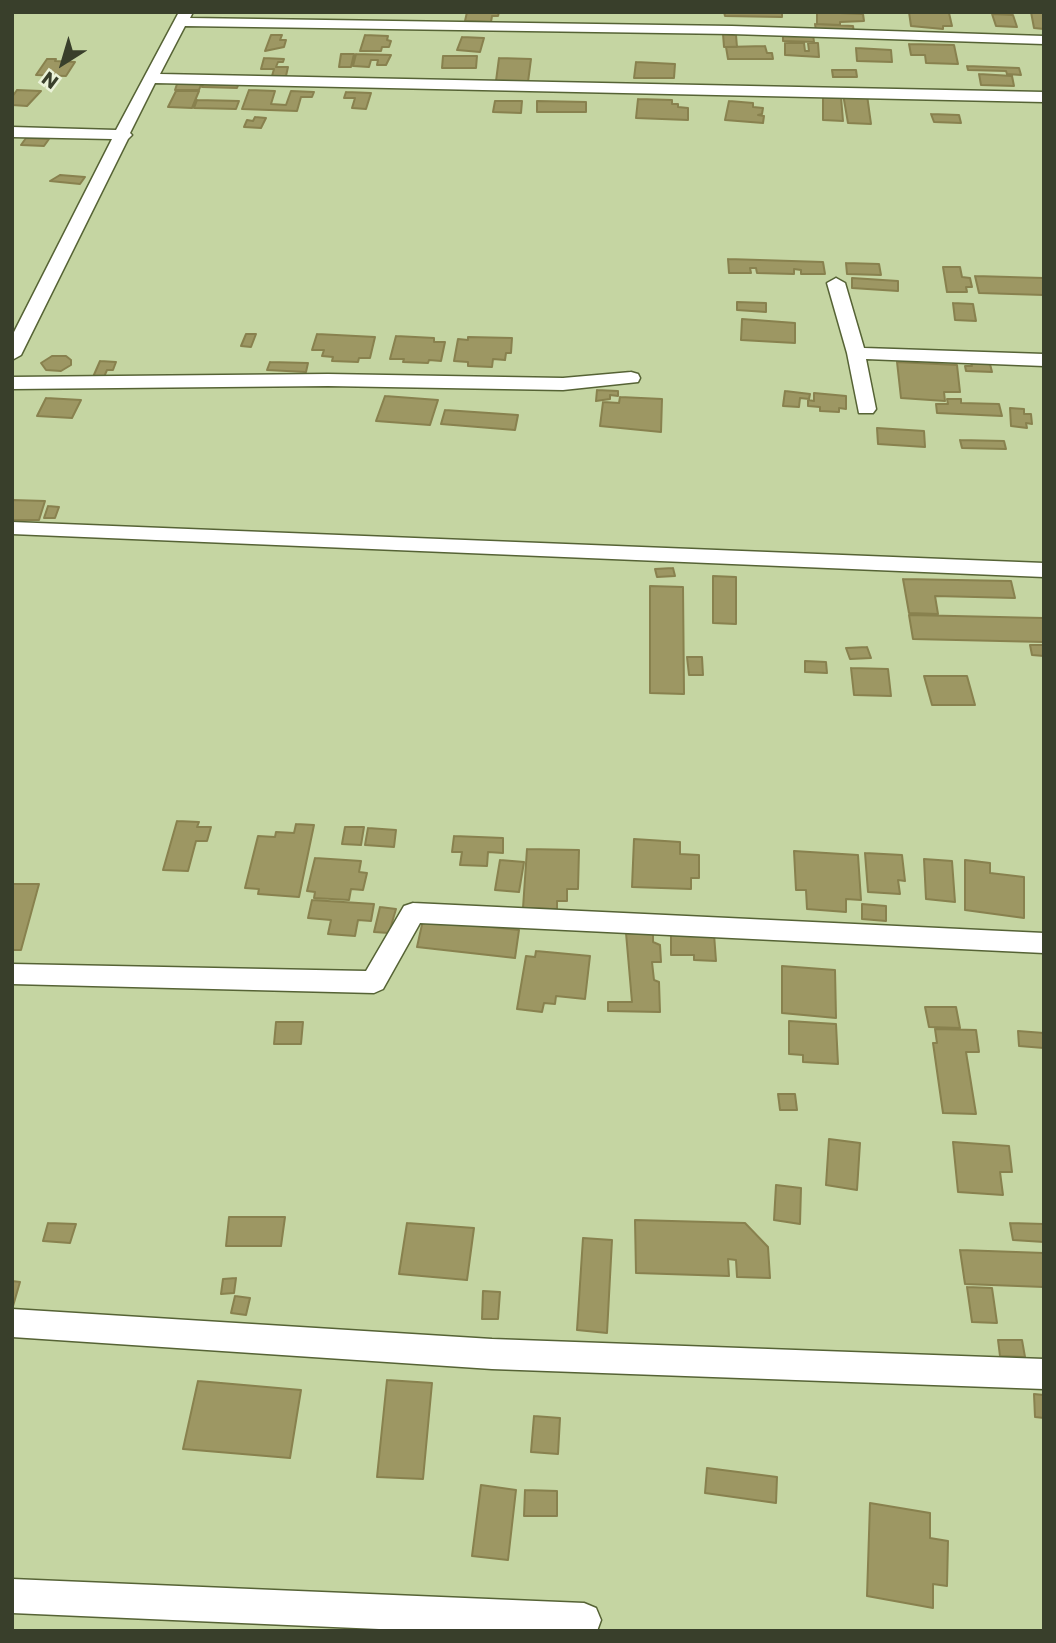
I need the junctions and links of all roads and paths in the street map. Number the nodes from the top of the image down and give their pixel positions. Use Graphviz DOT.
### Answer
graph roads {
  1 [pos="184,17"];
  2 [pos="1044,40"];
  3 [pos="150,78"];
  4 [pos="1044,97"];
  5 [pos="12,132"];
  6 [pos="124,135"];
  7 [pos="836,283"];
  8 [pos="856,353"];
  9 [pos="12,355"];
  10 [pos="1044,360"];
  11 [pos="631,378"];
  12 [pos="12,383"];
  13 [pos="866,409"];
  14 [pos="12,528"];
  15 [pos="1044,570"];
  16 [pos="1044,943"];
  17 [pos="12,974"];
  18 [pos="12,1323"];
  19 [pos="1044,1374"];
  20 [pos="12,1596"];
  21 [pos="584,1620"];
  1 -- 2 [label="street"];
  1 -- 3 [label="street"];
  3 -- 4 [label="street"];
  3 -- 6 [label="street"];
  5 -- 6 [label="street"];
  6 -- 9 [label="street"];
  7 -- 8 [label="street"];
  8 -- 10 [label="street"];
  8 -- 13 [label="street"];
  11 -- 12 [label="street"];
  14 -- 15 [label="street"];
  16 -- 17 [label="street"];
  18 -- 19 [label="street"];
  20 -- 21 [label="street"];
}
